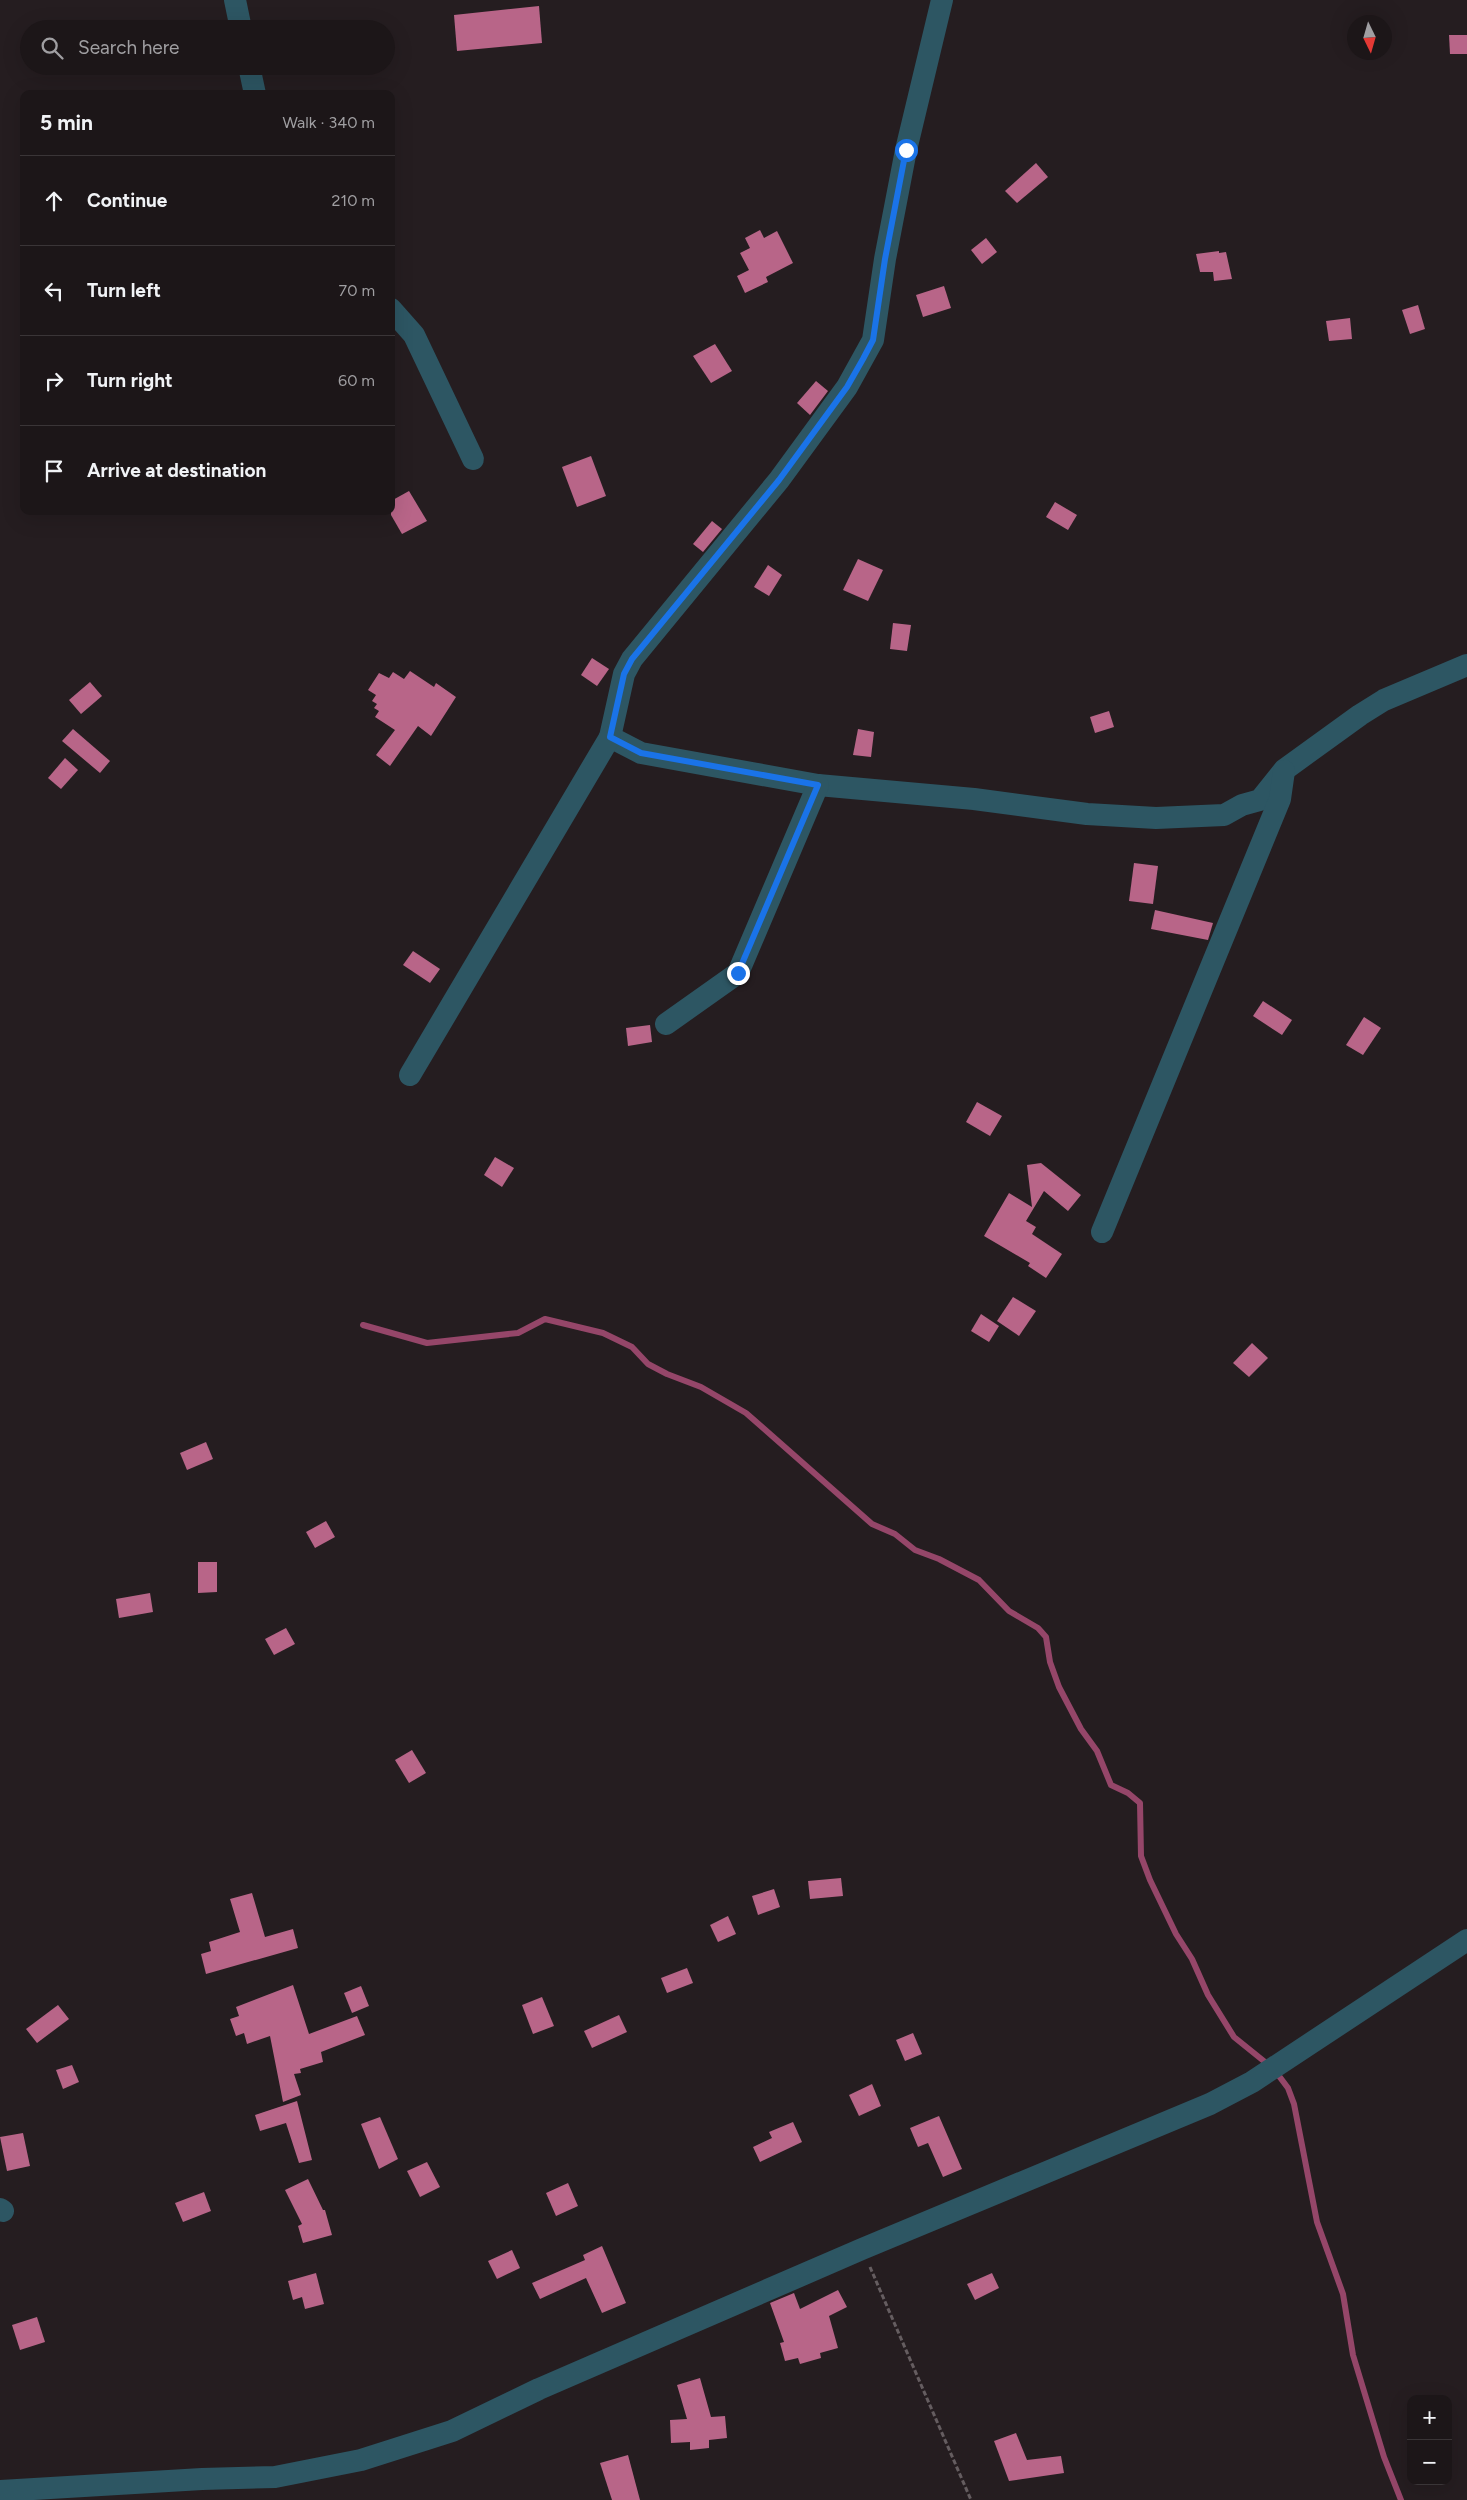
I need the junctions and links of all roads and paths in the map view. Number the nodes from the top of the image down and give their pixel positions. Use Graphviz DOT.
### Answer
graph roads {
  1 [pos="235,0"];
  2 [pos="942,0"];
  3 [pos="239,20"];
  4 [pos="252,75"];
  5 [pos="255,90"];
  6 [pos="395,314"];
  7 [pos="473,459"];
  8 [pos="1467,665"];
  9 [pos="610,737"];
  10 [pos="1284,770"];
  11 [pos="818,785"];
  12 [pos="666,1024"];
  13 [pos="410,1075"];
  14 [pos="1102,1232"];
  15 [pos="1467,1940"];
  16 [pos="862,2249"];
  17 [pos="0,2491"];
  18 [pos="971,2500"];
  1 -- 3 [label="street"];
  2 -- 9 [label="street"];
  4 -- 5 [label="street"];
  6 -- 7 [label="street"];
  8 -- 10 [label="street"];
  9 -- 11 [label="street"];
  9 -- 13 [label="street"];
  10 -- 11 [label="street"];
  10 -- 14 [label="street"];
  11 -- 12 [label="street"];
  15 -- 16 [label="street"];
  16 -- 17 [label="street"];
  16 -- 18 [label="path"];
}
